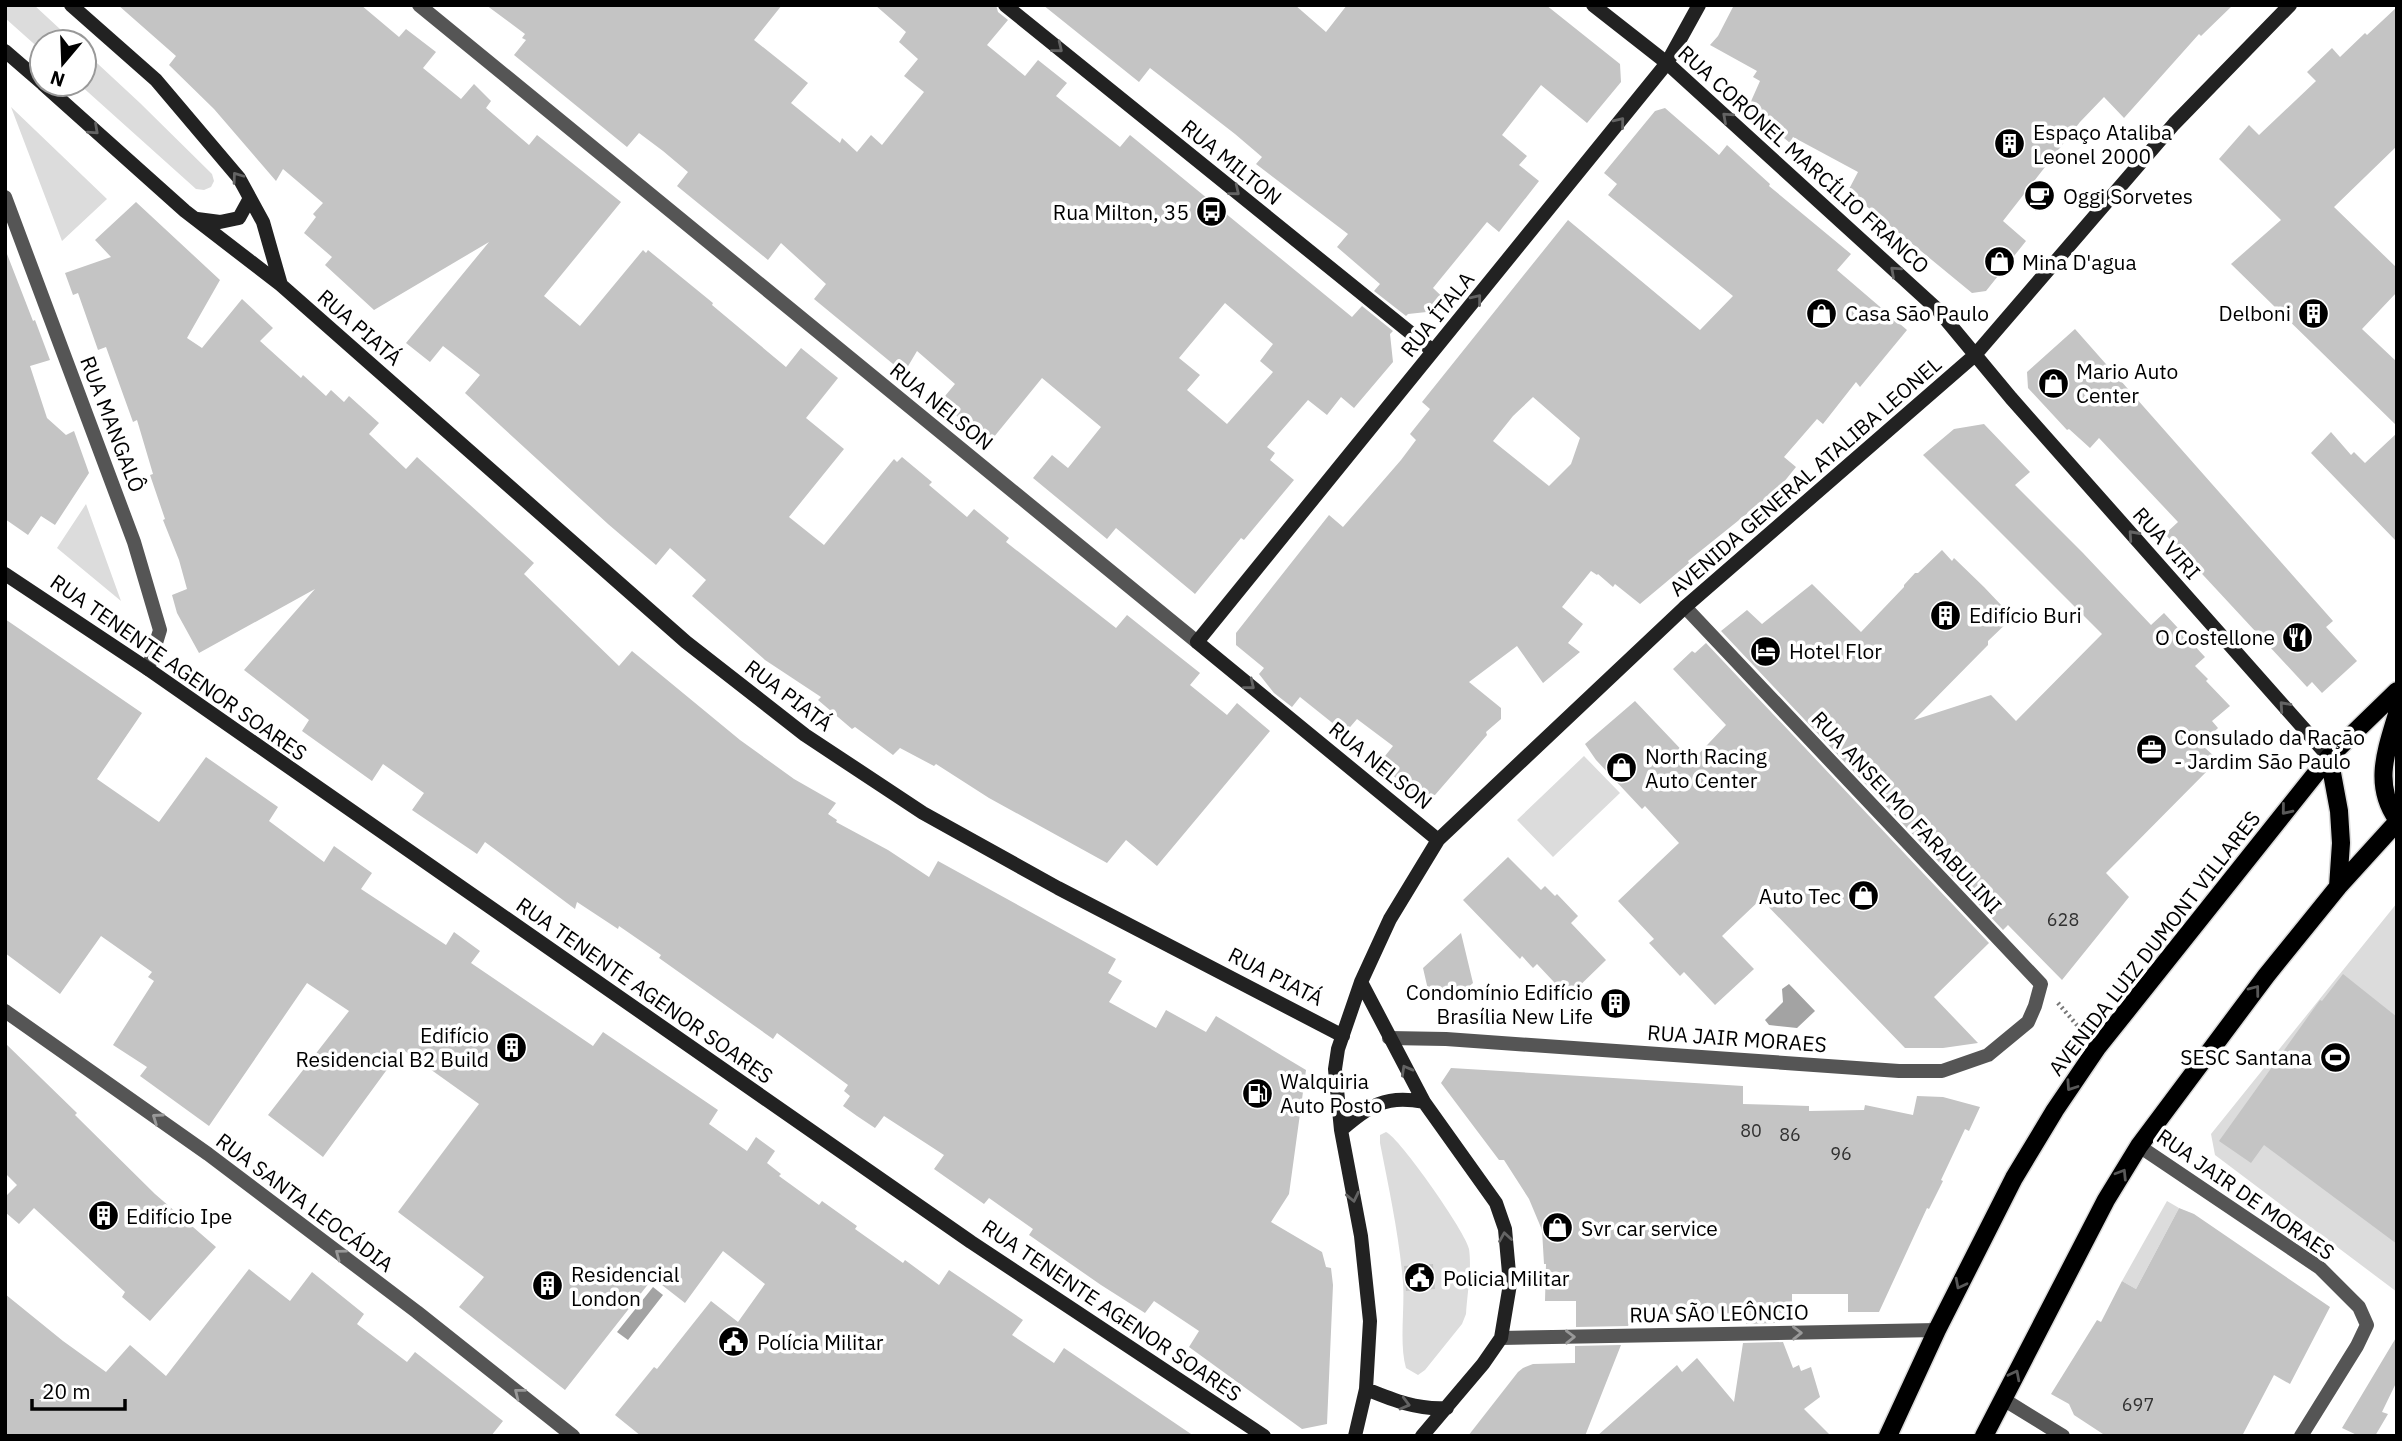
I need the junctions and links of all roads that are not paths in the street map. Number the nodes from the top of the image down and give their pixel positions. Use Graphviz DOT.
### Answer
graph roads {
  1 [pos="71,5"];
  2 [pos="419,5"];
  3 [pos="1004,5"];
  4 [pos="1593,5"];
  5 [pos="1699,5"];
  6 [pos="2290,5"];
  7 [pos="5,51"];
  8 [pos="1667,63"];
  9 [pos="28,70"];
  10 [pos="60,98"];
  11 [pos="5,197"];
  12 [pos="250,198"];
  13 [pos="196,219"];
  14 [pos="281,285"];
  15 [pos="1433,351"];
  16 [pos="1975,355"];
  17 [pos="5,574"];
  18 [pos="1685,607"];
  19 [pos="1197,642"];
  20 [pos="148,668"];
  21 [pos="2397,691"];
  22 [pos="2397,714"];
  23 [pos="2329,757"];
  24 [pos="2397,820"];
  25 [pos="1438,839"];
  26 [pos="2338,887"];
  27 [pos="1360,982"];
  28 [pos="2041,984"];
  29 [pos="5,1011"];
  30 [pos="1343,1036"];
  31 [pos="1389,1038"];
  32 [pos="1424,1102"];
  33 [pos="1341,1130"];
  34 [pos="2139,1146"];
  35 [pos="1937,1330"];
  36 [pos="1501,1338"];
  37 [pos="1366,1389"];
  38 [pos="2003,1399"];
  39 [pos="1447,1408"];
  40 [pos="1888,1433"];
  41 [pos="573,1436"];
  42 [pos="1264,1436"];
  43 [pos="1355,1436"];
  44 [pos="1422,1436"];
  45 [pos="1984,1436"];
  46 [pos="2063,1436"];
  47 [pos="2301,1436"];
  12 -- 1 [label="main road, one-way"];
  2 -- 19 [label="street, RUA NELSON"];
  3 -- 15 [label="main road, RUA MILTON, one-way"];
  4 -- 8 [label="main road, RUA CORONEL MARCÍLIO FRANCO"];
  5 -- 8 [label="main road, RUA ÍTALA"];
  6 -- 16 [label="main road, AVENIDA GENERAL ATALIBA LEONEL"];
  7 -- 9 [label="main road, RUA PIATÁ"];
  15 -- 8 [label="main road, RUA ÍTALA, one-way"];
  16 -- 8 [label="main road, RUA CORONEL MARCÍLIO FRANCO, one-way"];
  10 -- 13 [label="main road, RUA PIATÁ, one-way"];
  11 -- 20 [label="street, RUA MANGALÔ"];
  12 -- 13 [label="main road"];
  12 -- 14 [label="main road"];
  13 -- 14 [label="main road, RUA PIATÁ"];
  14 -- 30 [label="main road, RUA PIATÁ"];
  15 -- 19 [label="main road, RUA ÍTALA"];
  16 -- 18 [label="main road, AVENIDA GENERAL ATALIBA LEONEL"];
  23 -- 16 [label="main road, RUA VIRI, one-way"];
  17 -- 20 [label="main road, RUA TENENTE AGENOR SOARES"];
  18 -- 25 [label="main road, AVENIDA GENERAL ATALIBA LEONEL"];
  18 -- 28 [label="street, RUA ANSELMO FARABULINI"];
  19 -- 25 [label="main road, RUA NELSON, one-way"];
  20 -- 42 [label="main road, RUA TENENTE AGENOR SOARES"];
  21 -- 23 [label="main road, AVENIDA LUIZ DUMONT VILLARES"];
  22 -- 24 [label="main road"];
  23 -- 26 [label="main road"];
  23 -- 35 [label="main road, AVENIDA LUIZ DUMONT VILLARES, one-way"];
  24 -- 26 [label="main road"];
  25 -- 27 [label="main road, AVENIDA GENERAL ATALIBA LEONEL"];
  34 -- 26 [label="main road, one-way"];
  27 -- 30 [label="main road, AVENIDA GENERAL ATALIBA LEONEL"];
  27 -- 31 [label="main road"];
  28 -- 31 [label="street, RUA JAIR MORAES"];
  41 -- 29 [label="street, RUA SANTA LEOCÁDIA, one-way"];
  30 -- 33 [label="main road, AVENIDA GENERAL ATALIBA LEONEL"];
  32 -- 31 [label="main road, one-way"];
  32 -- 33 [label="main road"];
  36 -- 32 [label="main road, one-way"];
  33 -- 37 [label="main road, AVENIDA GENERAL ATALIBA LEONEL, one-way"];
  38 -- 34 [label="main road, one-way"];
  34 -- 47 [label="street, RUA JAIR DE MORAES"];
  36 -- 35 [label="street, RUA SÃO LEÔNCIO, one-way"];
  35 -- 40 [label="main road, AVENIDA LUIZ DUMONT VILLARES"];
  36 -- 39 [label="main road"];
  37 -- 39 [label="main road, one-way"];
  37 -- 43 [label="main road, AVENIDA GENERAL ATALIBA LEONEL"];
  38 -- 45 [label="main road"];
  38 -- 46 [label="street"];
  39 -- 44 [label="main road"];
}
